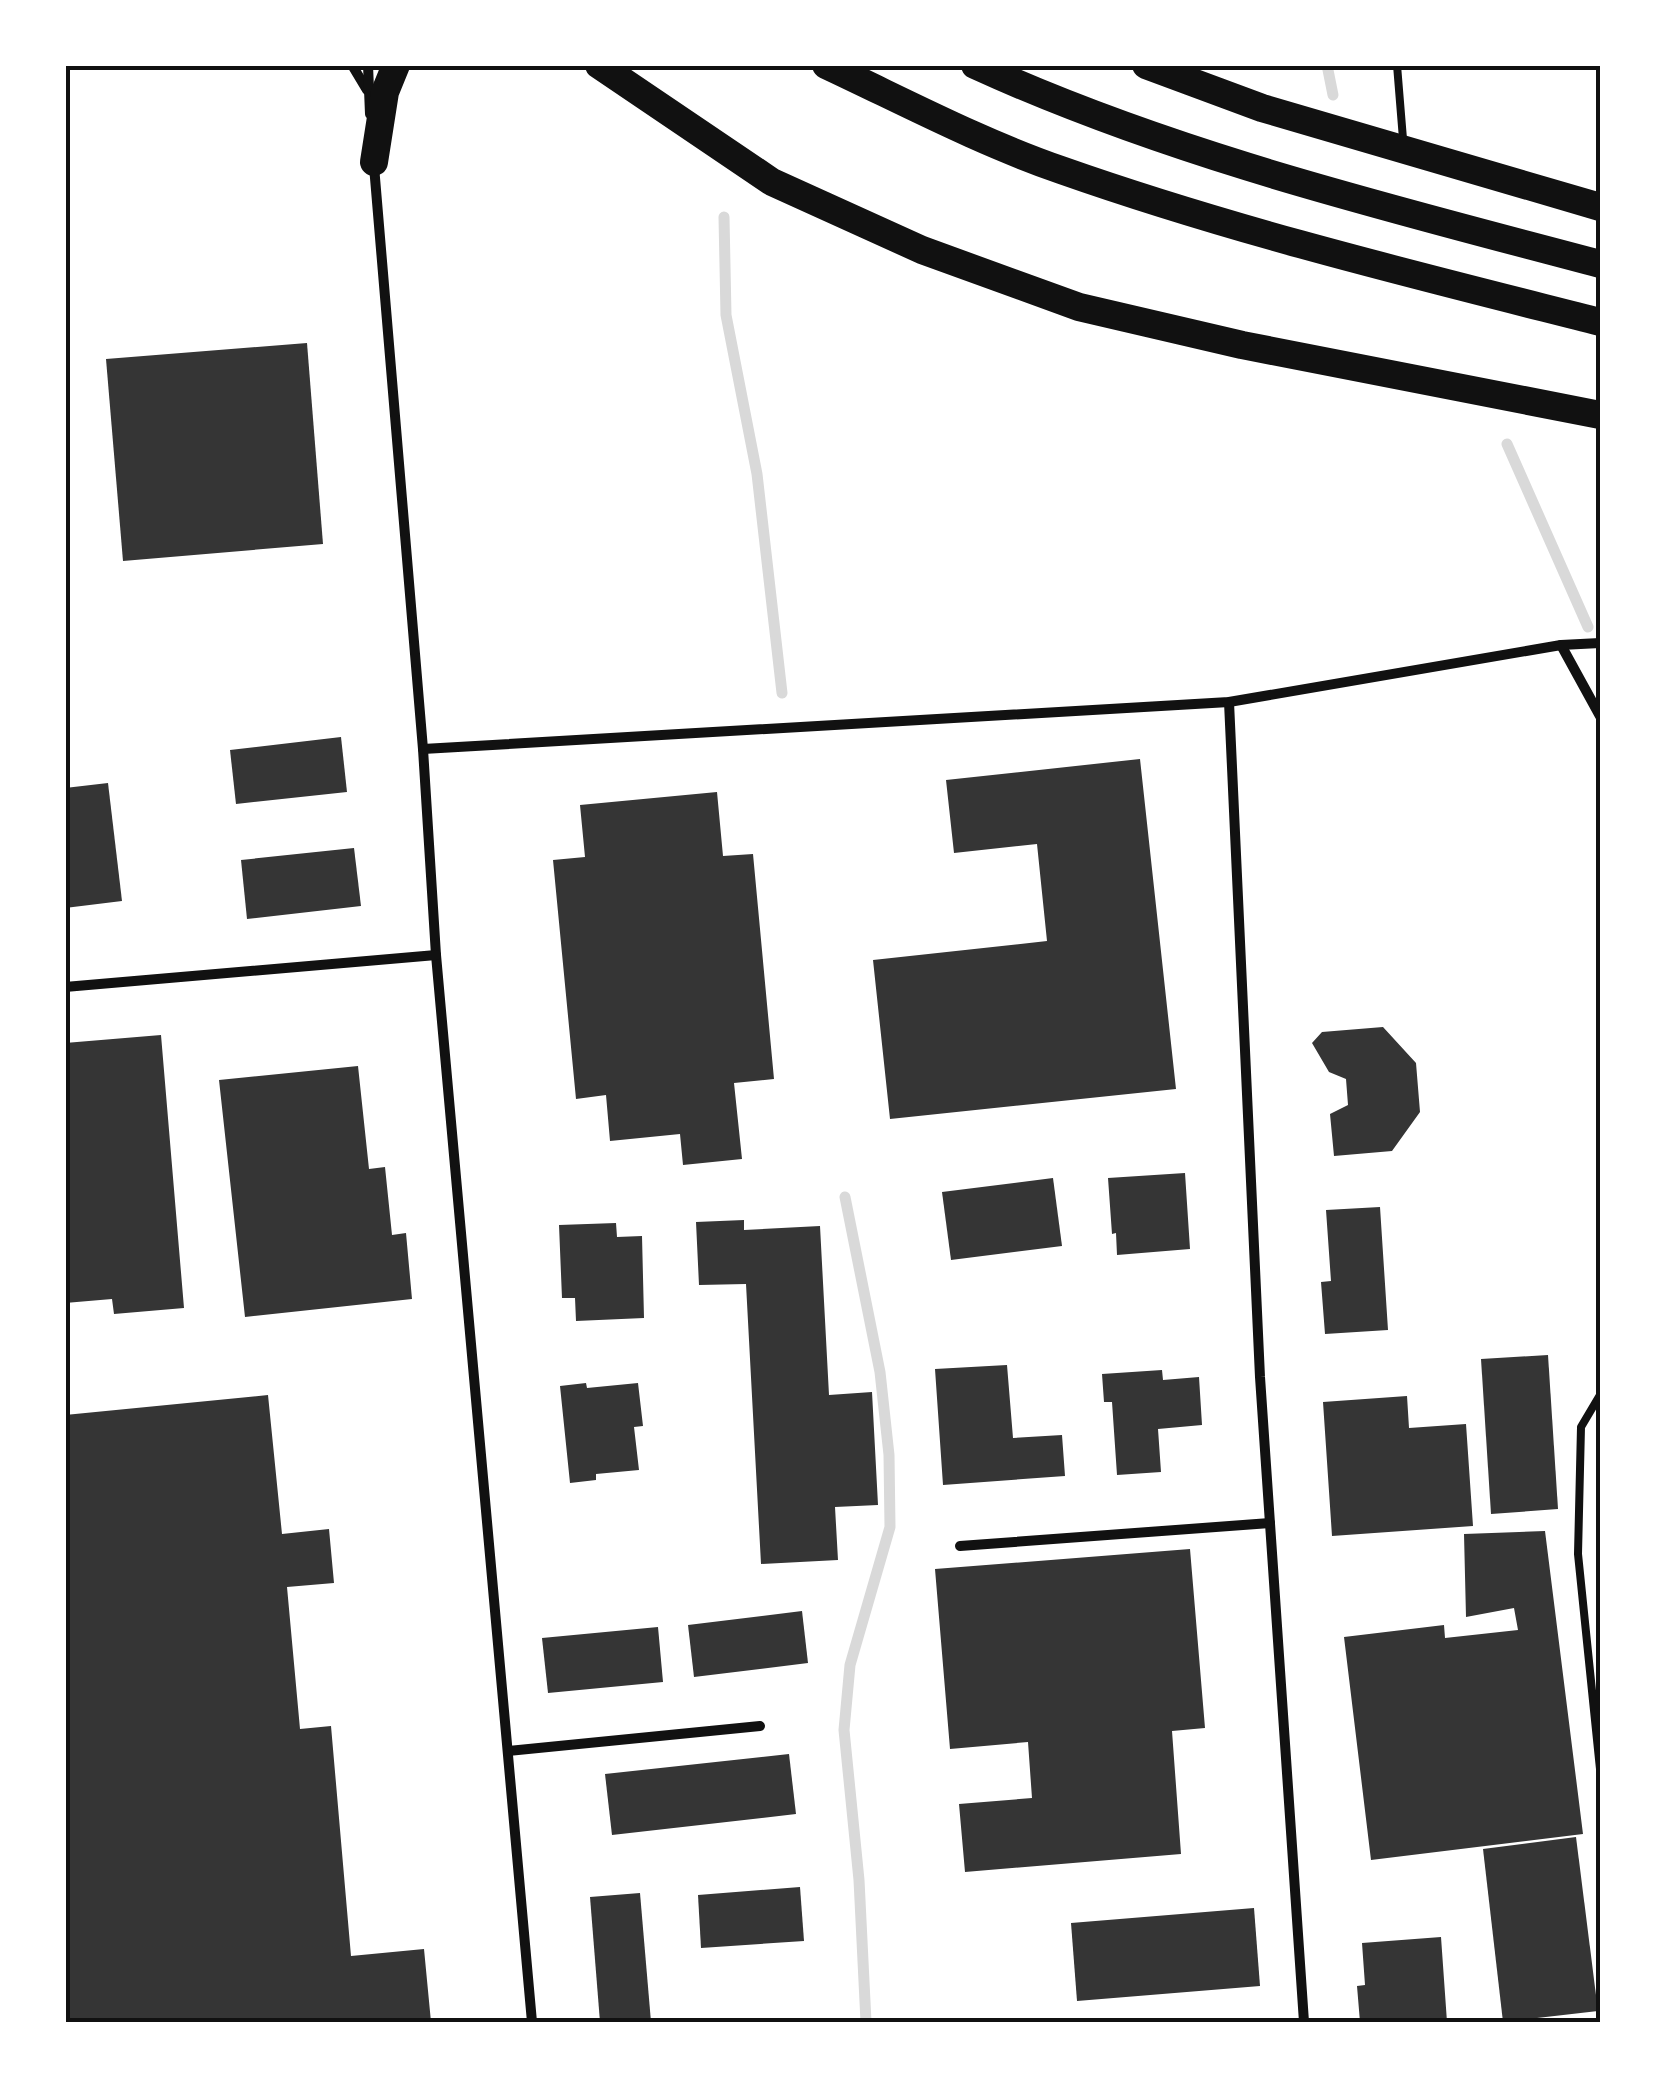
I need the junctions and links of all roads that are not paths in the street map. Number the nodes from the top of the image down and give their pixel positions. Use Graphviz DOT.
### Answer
graph roads {
  1 [pos="352,65"];
  2 [pos="368,65"];
  3 [pos="396,65"];
  4 [pos="599,65"];
  5 [pos="826,65"];
  6 [pos="976,65"];
  7 [pos="1146,65"];
  8 [pos="1397,65"];
  9 [pos="369,94"];
  10 [pos="1411,151"];
  11 [pos="374,162"];
  12 [pos="1600,208"];
  13 [pos="1600,264"];
  14 [pos="1600,322"];
  15 [pos="1600,416"];
  16 [pos="1600,644"];
  17 [pos="1561,645"];
  18 [pos="1229,702"];
  19 [pos="1600,716"];
  20 [pos="423,749"];
  21 [pos="436,956"];
  22 [pos="65,987"];
  23 [pos="1600,1395"];
  24 [pos="1270,1523"];
  25 [pos="960,1546"];
  26 [pos="760,1726"];
  27 [pos="508,1752"];
  28 [pos="1600,1768"];
  29 [pos="532,2022"];
  30 [pos="1304,2022"];
  1 -- 9 [label="street"];
  2 -- 9 [label="street"];
  3 -- 11 [label="highway"];
  4 -- 15 [label="highway"];
  5 -- 14 [label="highway"];
  6 -- 13 [label="highway"];
  7 -- 10 [label="highway"];
  8 -- 10 [label="lane"];
  9 -- 11 [label="street"];
  10 -- 12 [label="highway"];
  11 -- 20 [label="street"];
  16 -- 17 [label="street"];
  17 -- 18 [label="street"];
  17 -- 19 [label="street"];
  18 -- 20 [label="street"];
  18 -- 24 [label="street"];
  20 -- 21 [label="street"];
  21 -- 22 [label="street"];
  21 -- 27 [label="street"];
  23 -- 28 [label="lane"];
  24 -- 25 [label="street"];
  24 -- 30 [label="street"];
  26 -- 27 [label="street"];
  27 -- 29 [label="street"];
}
